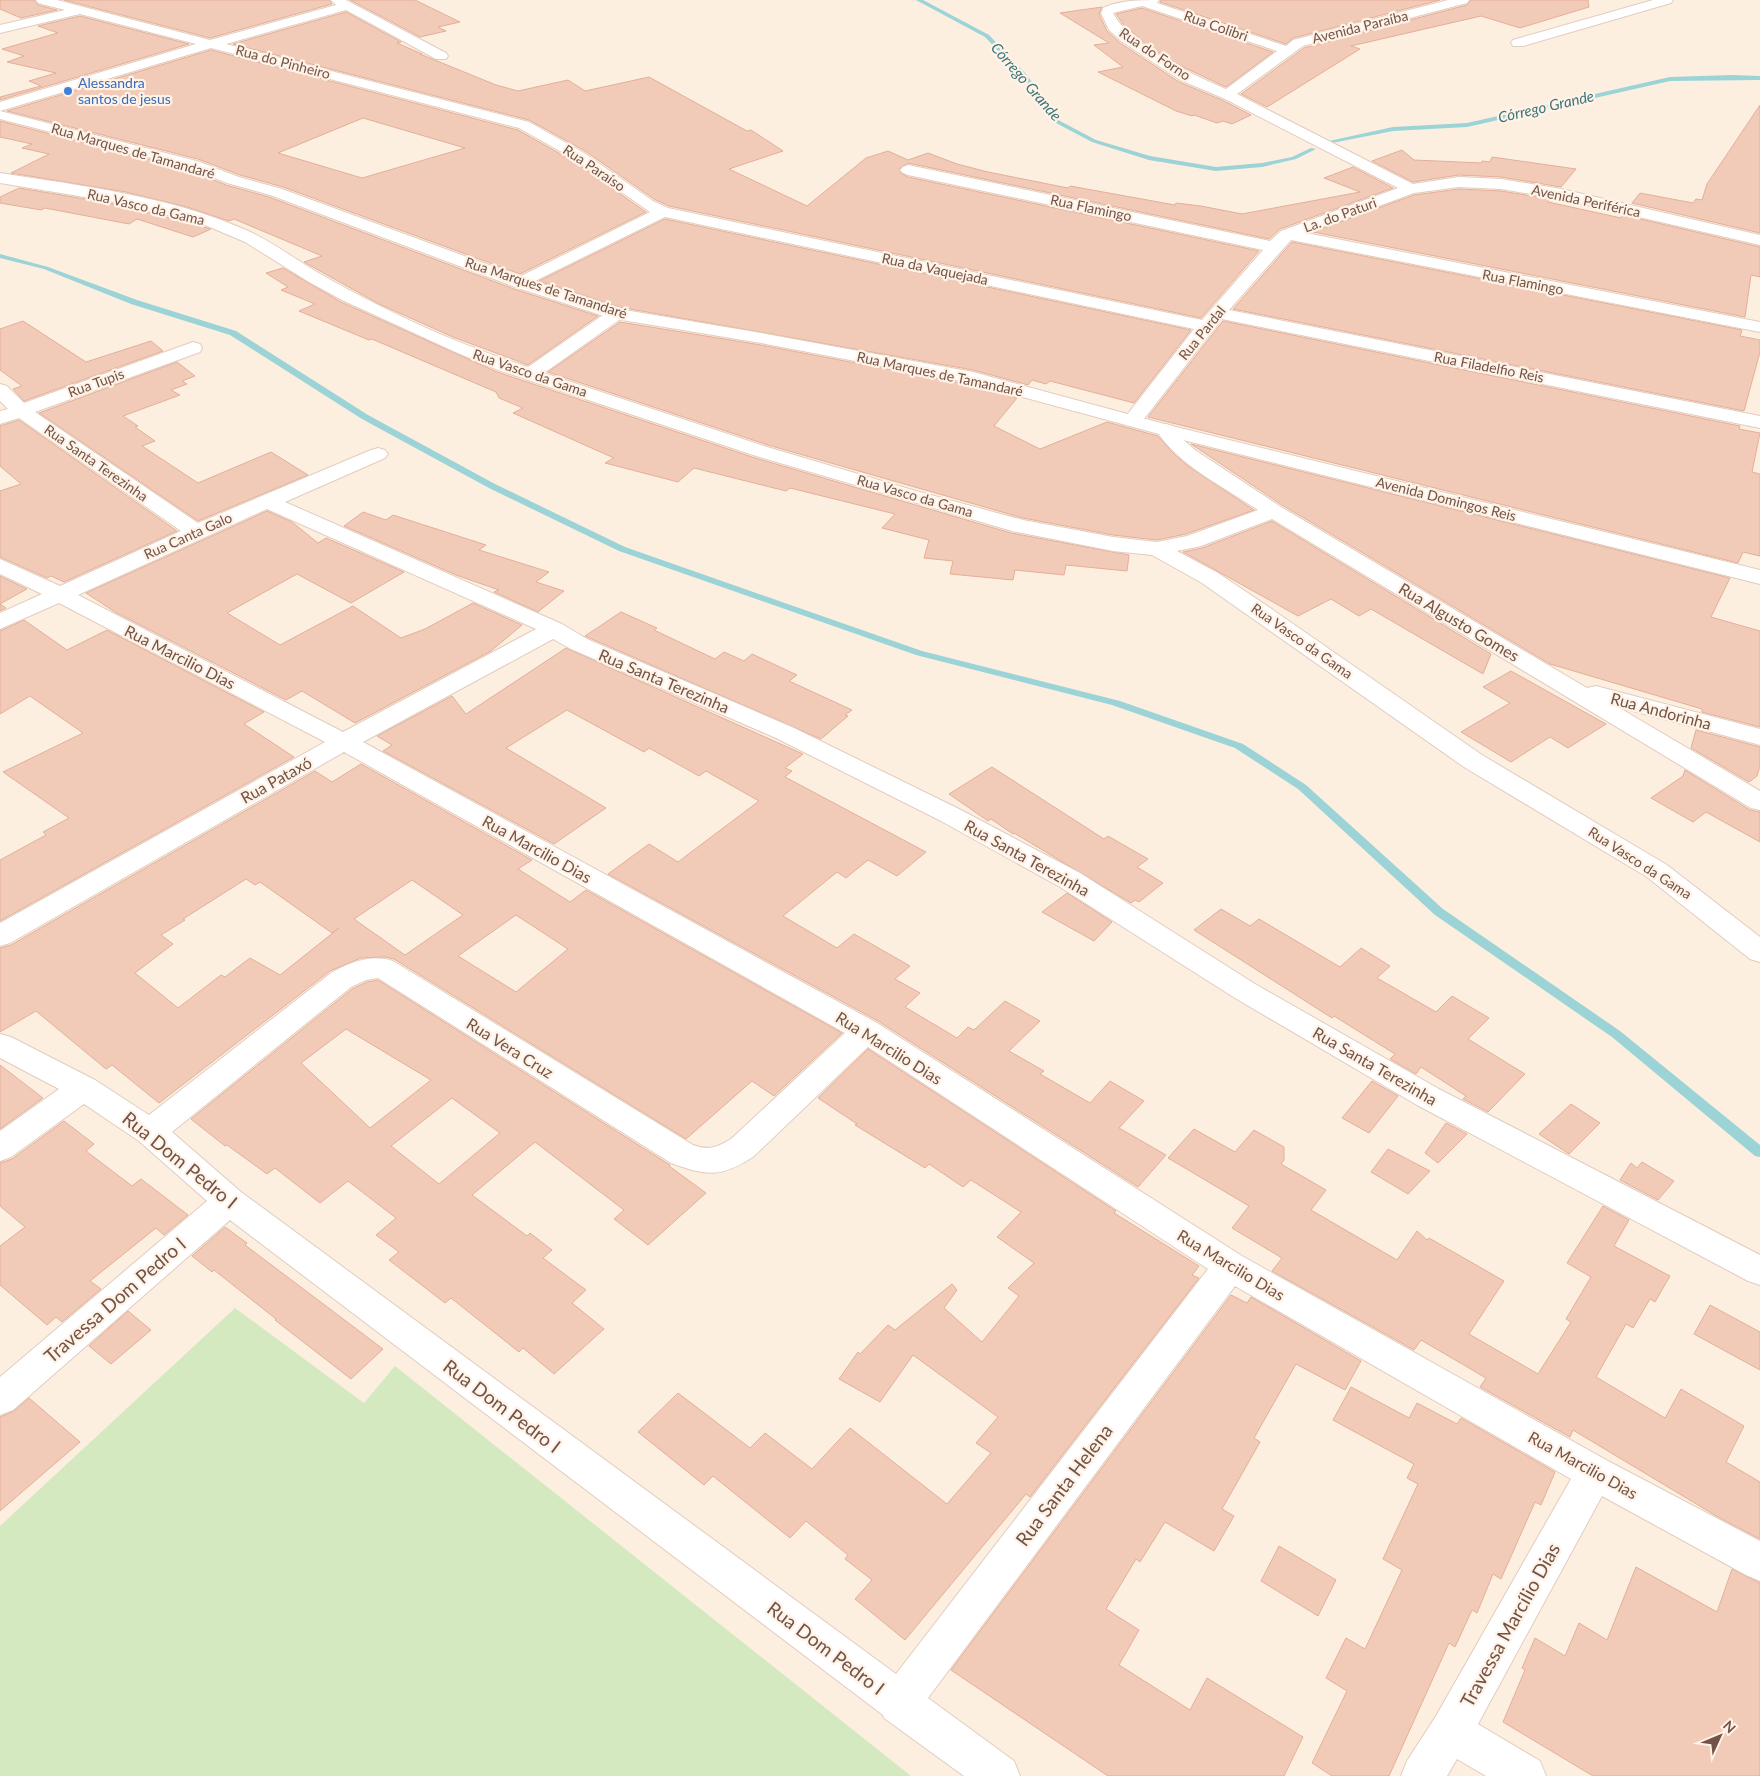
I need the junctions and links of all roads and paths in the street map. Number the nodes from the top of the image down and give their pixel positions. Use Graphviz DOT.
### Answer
graph roads {
  1 [pos="42,0"];
  2 [pos="1462,0"];
  3 [pos="1667,0"];
  4 [pos="1148,1"];
  5 [pos="341,3"];
  6 [pos="81,10"];
  7 [pos="0,30"];
  8 [pos="1518,42"];
  9 [pos="213,43"];
  10 [pos="1289,51"];
  11 [pos="441,56"];
  12 [pos="1228,95"];
  13 [pos="0,106"];
  14 [pos="0,115"];
  15 [pos="524,125"];
  16 [pos="908,170"];
  17 [pos="0,178"];
  18 [pos="1411,189"];
  19 [pos="663,212"];
  20 [pos="1287,234"];
  21 [pos="1760,240"];
  22 [pos="1274,247"];
  23 [pos="521,283"];
  24 [pos="616,314"];
  25 [pos="1212,320"];
  26 [pos="1760,327"];
  27 [pos="193,348"];
  28 [pos="532,373"];
  29 [pos="0,390"];
  30 [pos="20,410"];
  31 [pos="0,418"];
  32 [pos="1133,420"];
  33 [pos="1760,422"];
  34 [pos="1166,430"];
  35 [pos="378,454"];
  36 [pos="266,501"];
  37 [pos="1274,511"];
  38 [pos="196,532"];
  39 [pos="1157,549"];
  40 [pos="0,566"];
  41 [pos="1760,576"];
  42 [pos="59,594"];
  43 [pos="0,622"];
  44 [pos="554,629"];
  45 [pos="1563,685"];
  46 [pos="1760,737"];
  47 [pos="344,742"];
  48 [pos="1760,802"];
  49 [pos="0,936"];
  50 [pos="1760,952"];
  51 [pos="866,1031"];
  52 [pos="0,1045"];
  53 [pos="84,1088"];
  54 [pos="150,1132"];
  55 [pos="0,1148"];
  56 [pos="229,1201"];
  57 [pos="1230,1266"];
  58 [pos="1760,1271"];
  59 [pos="0,1399"];
  60 [pos="1595,1473"];
  61 [pos="1760,1562"];
  62 [pos="899,1703"];
  63 [pos="1451,1731"];
  64 [pos="999,1776"];
  65 [pos="1422,1776"];
  66 [pos="1525,1776"];
  1 -- 6 [label="street, Rua do Pinheiro"];
  2 -- 10 [label="street, Avenida Paraíba"];
  3 -- 8 [label="street"];
  4 -- 10 [label="street, Rua Colibri"];
  4 -- 12 [label="street, Rua do Forno"];
  5 -- 9 [label="street"];
  5 -- 11 [label="street"];
  6 -- 7 [label="street"];
  6 -- 9 [label="street, Rua do Pinheiro"];
  9 -- 13 [label="street"];
  9 -- 15 [label="street, Rua do Pinheiro"];
  10 -- 12 [label="street, Avenida Paraíba"];
  12 -- 18 [label="street"];
  14 -- 23 [label="street, Rua Marques de Tamandaré"];
  15 -- 19 [label="street, Rua Paraíso"];
  16 -- 22 [label="street, Rua Flamingo"];
  17 -- 28 [label="street, Rua Vasco da Gama"];
  18 -- 20 [label="street, La. do Paturi"];
  18 -- 21 [label="street, Avenida Periférica"];
  19 -- 23 [label="street"];
  19 -- 25 [label="street, Rua da Vaquejada"];
  20 -- 22 [label="street, La. do Paturi"];
  20 -- 26 [label="street, Rua Flamingo"];
  22 -- 25 [label="street, Rua Pardal"];
  23 -- 24 [label="street, Rua Marques de Tamandaré"];
  24 -- 28 [label="street"];
  24 -- 32 [label="street, Rua Marques de Tamandaré"];
  25 -- 32 [label="street, Rua Pardal"];
  25 -- 33 [label="street, Rua Filadelfio Reis"];
  27 -- 30 [label="street, Rua Tupis"];
  28 -- 39 [label="street, Rua Vasco da Gama"];
  29 -- 30 [label="street, Rua Santa Terezinha"];
  30 -- 31 [label="street, Rua Tupis"];
  30 -- 38 [label="street, Rua Santa Terezinha"];
  32 -- 34 [label="street, Avenida Domingos Reis"];
  34 -- 37 [label="street, Rua Algusto Gomes"];
  34 -- 41 [label="street, Avenida Domingos Reis"];
  35 -- 36 [label="street, Rua Canta Galo"];
  36 -- 38 [label="street, Rua Canta Galo"];
  36 -- 44 [label="street, Rua Santa Terezinha"];
  37 -- 39 [label="street"];
  37 -- 45 [label="street, Rua Algusto Gomes"];
  38 -- 42 [label="street, Rua Canta Galo"];
  39 -- 50 [label="street, Rua Vasco da Gama"];
  40 -- 42 [label="street, Rua Marcilio Dias"];
  42 -- 43 [label="street, Rua Canta Galo"];
  42 -- 47 [label="street, Rua Marcilio Dias"];
  44 -- 47 [label="street, Rua Pataxó"];
  44 -- 58 [label="street, Rua Santa Terezinha"];
  45 -- 46 [label="street, Rua Andorinha"];
  45 -- 48 [label="street, Rua Algusto Gomes"];
  47 -- 49 [label="street, Rua Pataxó"];
  47 -- 51 [label="street, Rua Marcilio Dias"];
  51 -- 54 [label="street, Rua Vera Cruz"];
  51 -- 57 [label="street, Rua Marcilio Dias"];
  52 -- 53 [label="street, Rua Dom Pedro I"];
  53 -- 54 [label="street, Rua Dom Pedro I"];
  53 -- 55 [label="street"];
  54 -- 56 [label="street, Rua Dom Pedro I"];
  56 -- 59 [label="street, Travessa Dom Pedro I"];
  56 -- 62 [label="street, Rua Dom Pedro I"];
  57 -- 60 [label="street, Rua Marcilio Dias"];
  57 -- 62 [label="street, Rua Santa Helena"];
  60 -- 61 [label="street, Rua Marcilio Dias"];
  60 -- 63 [label="street, Travessa Marcílio Dias"];
  62 -- 64 [label="street, Rua Dom Pedro I"];
  63 -- 65 [label="street, Travessa Marcílio Dias"];
  63 -- 66 [label="street"];
}
